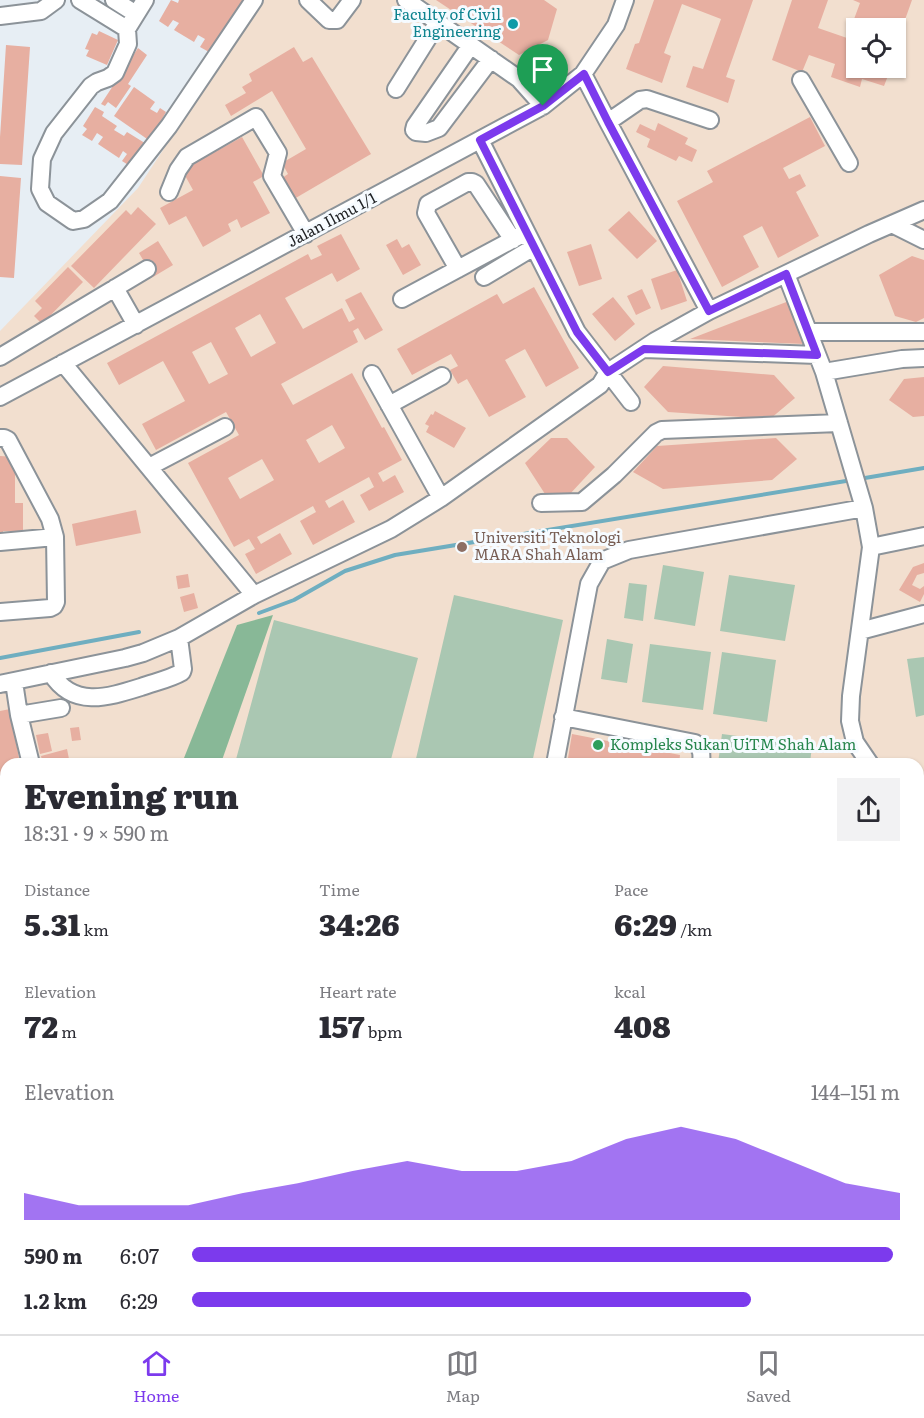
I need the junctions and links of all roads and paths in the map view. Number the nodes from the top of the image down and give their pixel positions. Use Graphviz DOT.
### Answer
graph roads {
  1 [pos="56,0"];
  2 [pos="80,0"];
  3 [pos="114,0"];
  4 [pos="254,0"];
  5 [pos="308,0"];
  6 [pos="352,0"];
  7 [pos="406,0"];
  8 [pos="625,0"];
  9 [pos="140,7"];
  10 [pos="0,16"];
  11 [pos="438,22"];
  12 [pos="127,29"];
  13 [pos="471,45"];
  14 [pos="491,59"];
  15 [pos="584,74"];
  16 [pos="801,80"];
  17 [pos="396,89"];
  18 [pos="543,106"];
  19 [pos="710,120"];
  20 [pos="608,122"];
  21 [pos="480,140"];
  22 [pos="849,163"];
  23 [pos="170,192"];
  24 [pos="924,210"];
  25 [pos="892,224"];
  26 [pos="306,234"];
  27 [pos="524,240"];
  28 [pos="924,240"];
  29 [pos="147,269"];
  30 [pos="458,269"];
  31 [pos="786,274"];
  32 [pos="484,277"];
  33 [pos="115,288"];
  34 [pos="402,299"];
  35 [pos="709,311"];
  36 [pos="136,325"];
  37 [pos="809,332"];
  38 [pos="924,332"];
  39 [pos="644,349"];
  40 [pos="817,355"];
  41 [pos="0,357"];
  42 [pos="924,358"];
  43 [pos="63,363"];
  44 [pos="608,372"];
  45 [pos="824,372"];
  46 [pos="372,374"];
  47 [pos="442,376"];
  48 [pos="0,397"];
  49 [pos="632,402"];
  50 [pos="389,405"];
  51 [pos="839,423"];
  52 [pos="225,427"];
  53 [pos="0,438"];
  54 [pos="149,467"];
  55 [pos="441,498"];
  56 [pos="863,502"];
  57 [pos="541,503"];
  58 [pos="924,536"];
  59 [pos="55,537"];
  60 [pos="0,542"];
  61 [pos="871,548"];
  62 [pos="254,595"];
  63 [pos="0,612"];
  64 [pos="924,614"];
  65 [pos="860,631"];
  66 [pos="179,638"];
  67 [pos="51,673"];
  68 [pos="7,683"];
  69 [pos="61,708"];
  70 [pos="18,715"];
  71 [pos="563,717"];
  72 [pos="29,758"];
  73 [pos="556,758"];
  74 [pos="702,758"];
  75 [pos="866,758"];
  1 -- 10 [label="street"];
  2 -- 12 [label="street"];
  3 -- 9 [label="street"];
  4 -- 12 [label="street"];
  5 -- 6 [label="street"];
  7 -- 11 [label="street"];
  8 -- 15 [label="street, Jalan Ilmu 1/1"];
  9 -- 12 [label="street"];
  11 -- 13 [label="street"];
  11 -- 17 [label="street"];
  13 -- 14 [label="street"];
  13 -- 14 [label="street"];
  14 -- 18 [label="street"];
  15 -- 18 [label="street, Jalan Ilmu 1/1"];
  15 -- 20 [label="street"];
  16 -- 22 [label="street"];
  18 -- 21 [label="street, Jalan Ilmu 1/1"];
  19 -- 20 [label="street"];
  20 -- 35 [label="street"];
  21 -- 26 [label="street, Jalan Ilmu 1/1"];
  21 -- 27 [label="street"];
  23 -- 26 [label="street"];
  24 -- 25 [label="street"];
  25 -- 28 [label="street"];
  25 -- 31 [label="street"];
  26 -- 36 [label="street, Jalan Ilmu 1/1"];
  27 -- 30 [label="street"];
  27 -- 30 [label="street"];
  27 -- 32 [label="street"];
  27 -- 44 [label="street"];
  29 -- 33 [label="street"];
  30 -- 34 [label="street"];
  31 -- 35 [label="street"];
  31 -- 37 [label="street"];
  33 -- 36 [label="street"];
  33 -- 41 [label="street"];
  35 -- 39 [label="street"];
  36 -- 43 [label="street, Jalan Ilmu 1/1"];
  37 -- 38 [label="street"];
  37 -- 40 [label="street"];
  39 -- 40 [label="street"];
  39 -- 44 [label="street"];
  40 -- 45 [label="street"];
  42 -- 45 [label="street"];
  43 -- 48 [label="street, Jalan Ilmu 1/1"];
  43 -- 54 [label="street"];
  44 -- 49 [label="street"];
  44 -- 55 [label="street"];
  45 -- 51 [label="street"];
  46 -- 50 [label="street"];
  47 -- 50 [label="street"];
  50 -- 55 [label="street"];
  51 -- 56 [label="street"];
  51 -- 57 [label="street"];
  52 -- 54 [label="street"];
  53 -- 59 [label="street"];
  54 -- 62 [label="street"];
  55 -- 62 [label="street"];
  56 -- 61 [label="street"];
  56 -- 71 [label="street"];
  58 -- 61 [label="street"];
  59 -- 60 [label="street"];
  59 -- 63 [label="street"];
  61 -- 65 [label="street"];
  62 -- 66 [label="street"];
  64 -- 65 [label="street"];
  65 -- 75 [label="street"];
  66 -- 67 [label="street"];
  66 -- 67 [label="street"];
  67 -- 68 [label="street"];
  68 -- 70 [label="street"];
  69 -- 70 [label="street"];
  70 -- 72 [label="street"];
  71 -- 73 [label="street"];
  71 -- 74 [label="street"];
}
